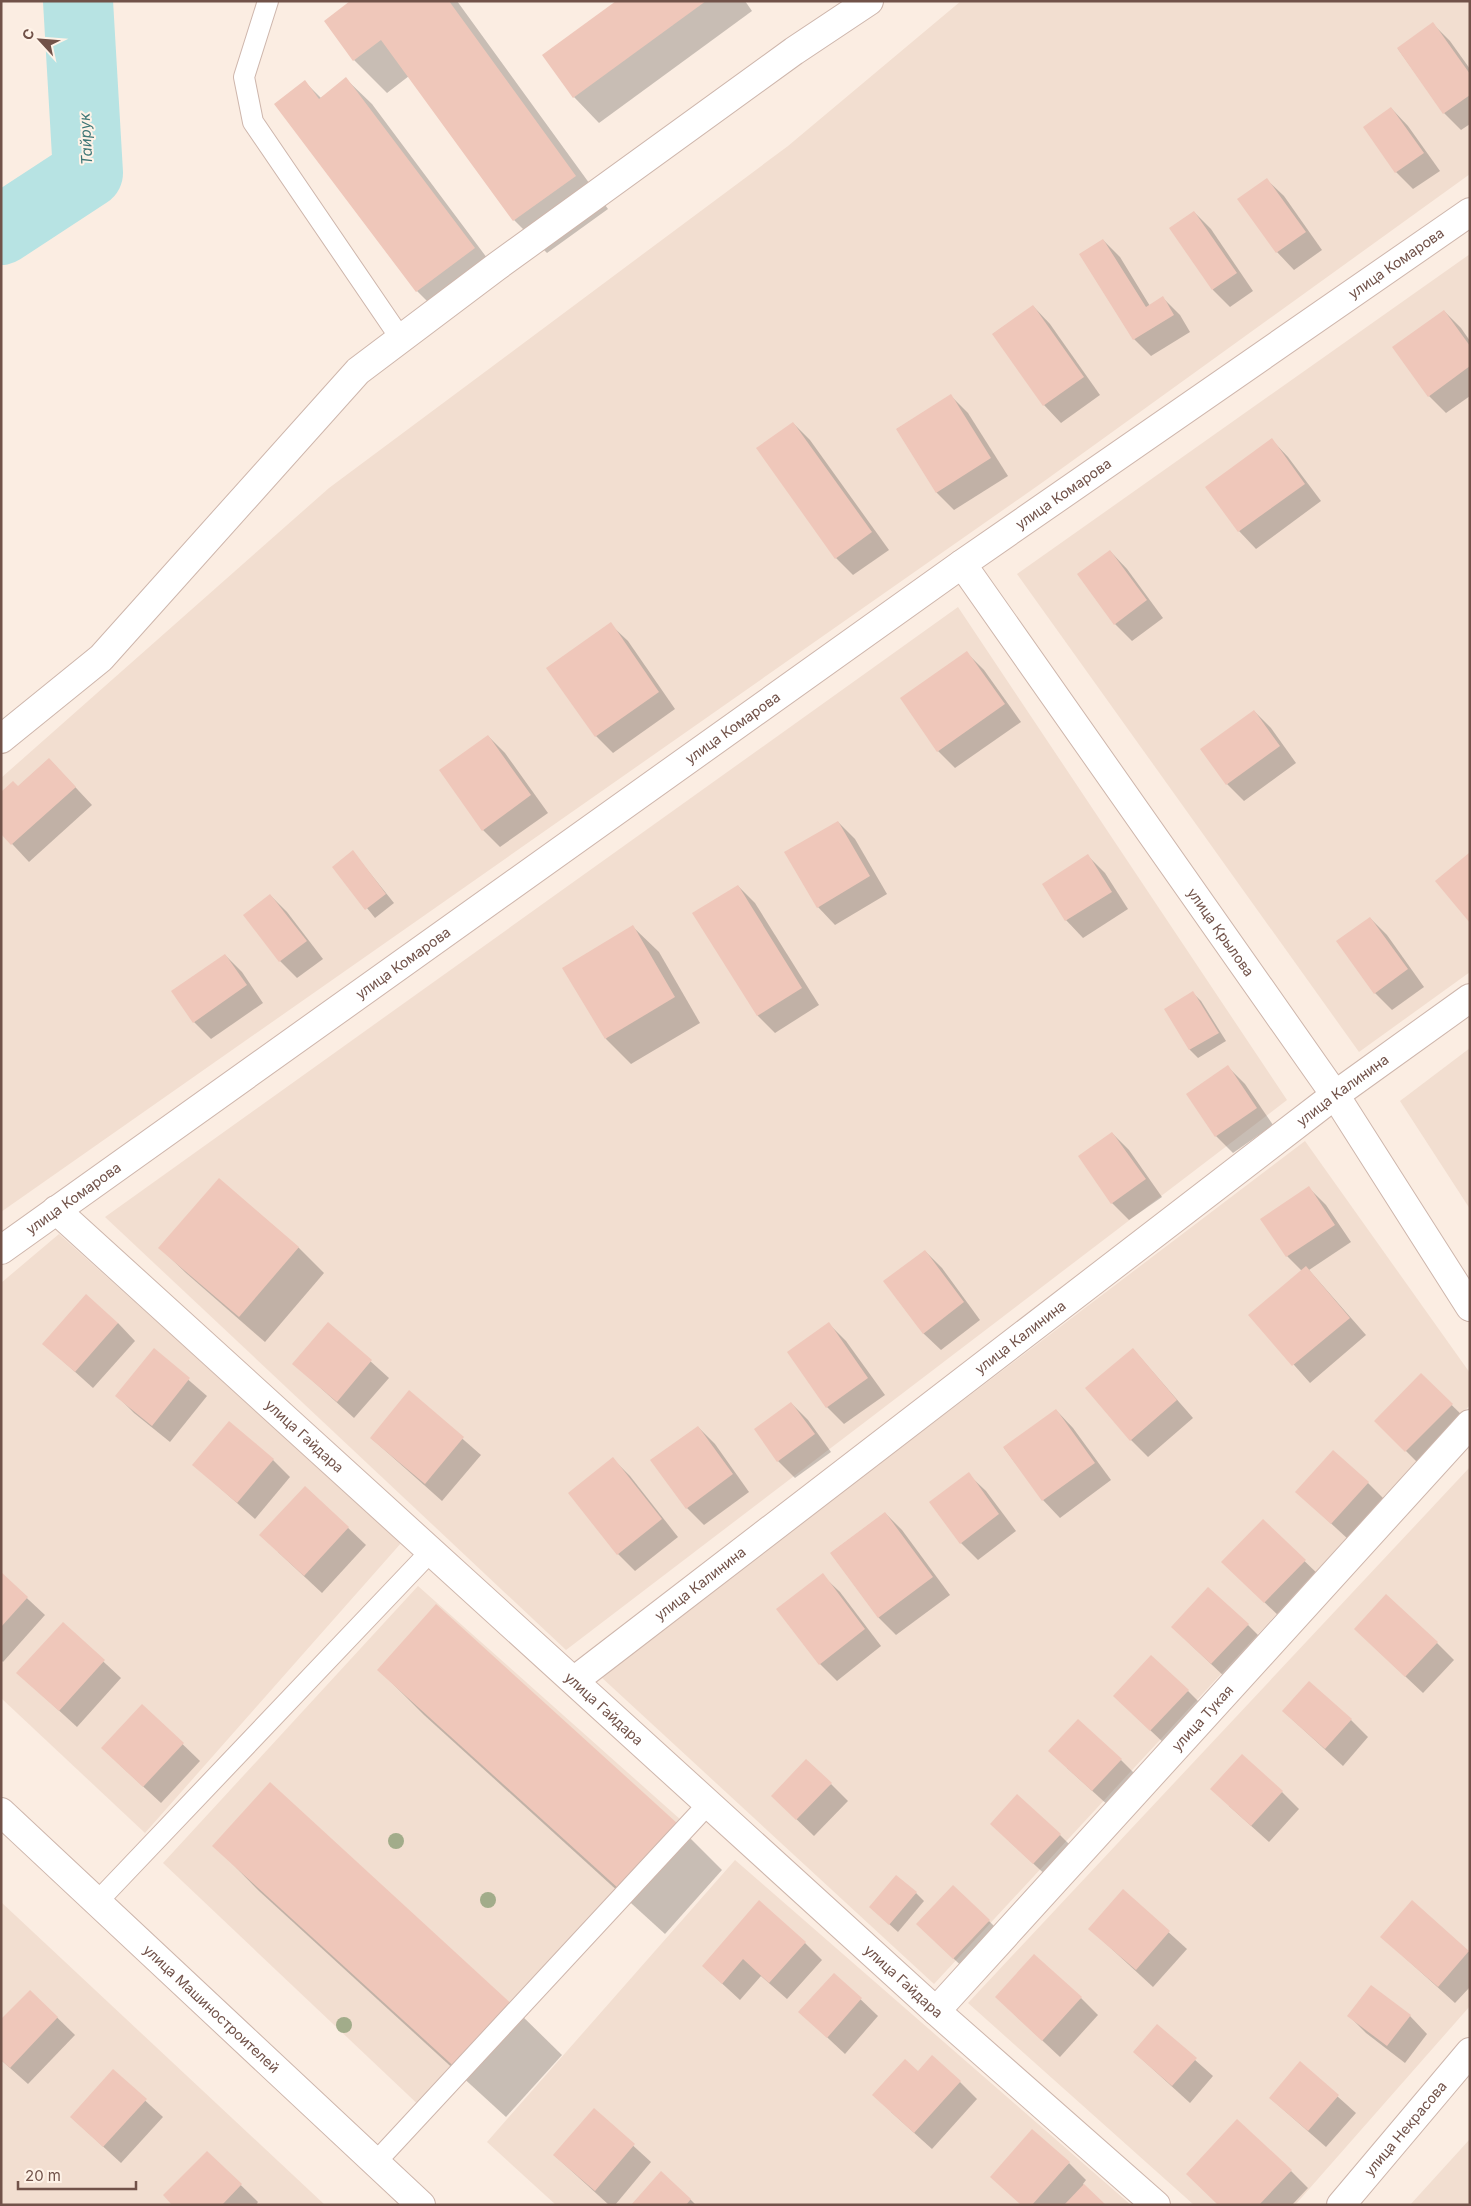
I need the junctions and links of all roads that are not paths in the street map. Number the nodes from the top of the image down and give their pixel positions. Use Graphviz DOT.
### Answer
graph roads {
  1 [pos="268,1"];
  2 [pos="869,1"];
  3 [pos="1470,212"];
  4 [pos="401,339"];
  5 [pos="962,564"];
  6 [pos="1,740"];
  7 [pos="1470,998"];
  8 [pos="1335,1095"];
  9 [pos="56,1210"];
  10 [pos="1,1250"];
  11 [pos="1470,1307"];
  12 [pos="1470,1424"];
  13 [pos="432,1550"];
  14 [pos="575,1680"];
  15 [pos="708,1802"];
  16 [pos="1,1812"];
  17 [pos="98,1901"];
  18 [pos="936,2012"];
  19 [pos="1470,2052"];
  20 [pos="375,2163"];
  21 [pos="421,2205"];
  22 [pos="1156,2205"];
  23 [pos="1341,2205"];
  1 -- 4 [label="lane"];
  2 -- 4 [label="street"];
  3 -- 5 [label="street, улица Комарова"];
  4 -- 6 [label="street"];
  5 -- 8 [label="street, улица Крылова"];
  5 -- 9 [label="street, улица Комарова"];
  7 -- 8 [label="street, улица Калинина"];
  8 -- 11 [label="street, улица Крылова"];
  8 -- 14 [label="street, улица Калинина"];
  9 -- 10 [label="street, улица Комарова"];
  9 -- 13 [label="street, улица Гайдара"];
  12 -- 18 [label="street, улица Тукая"];
  13 -- 14 [label="street, улица Гайдара"];
  13 -- 17 [label="lane"];
  14 -- 15 [label="street, улица Гайдара"];
  15 -- 18 [label="street, улица Гайдара"];
  15 -- 20 [label="lane"];
  16 -- 17 [label="street, улица Машиностроителей"];
  17 -- 20 [label="street, улица Машиностроителей"];
  18 -- 22 [label="street, улица Гайдара"];
  19 -- 23 [label="street, улица Некрасова"];
  20 -- 21 [label="street, улица Машиностроителей"];
}
